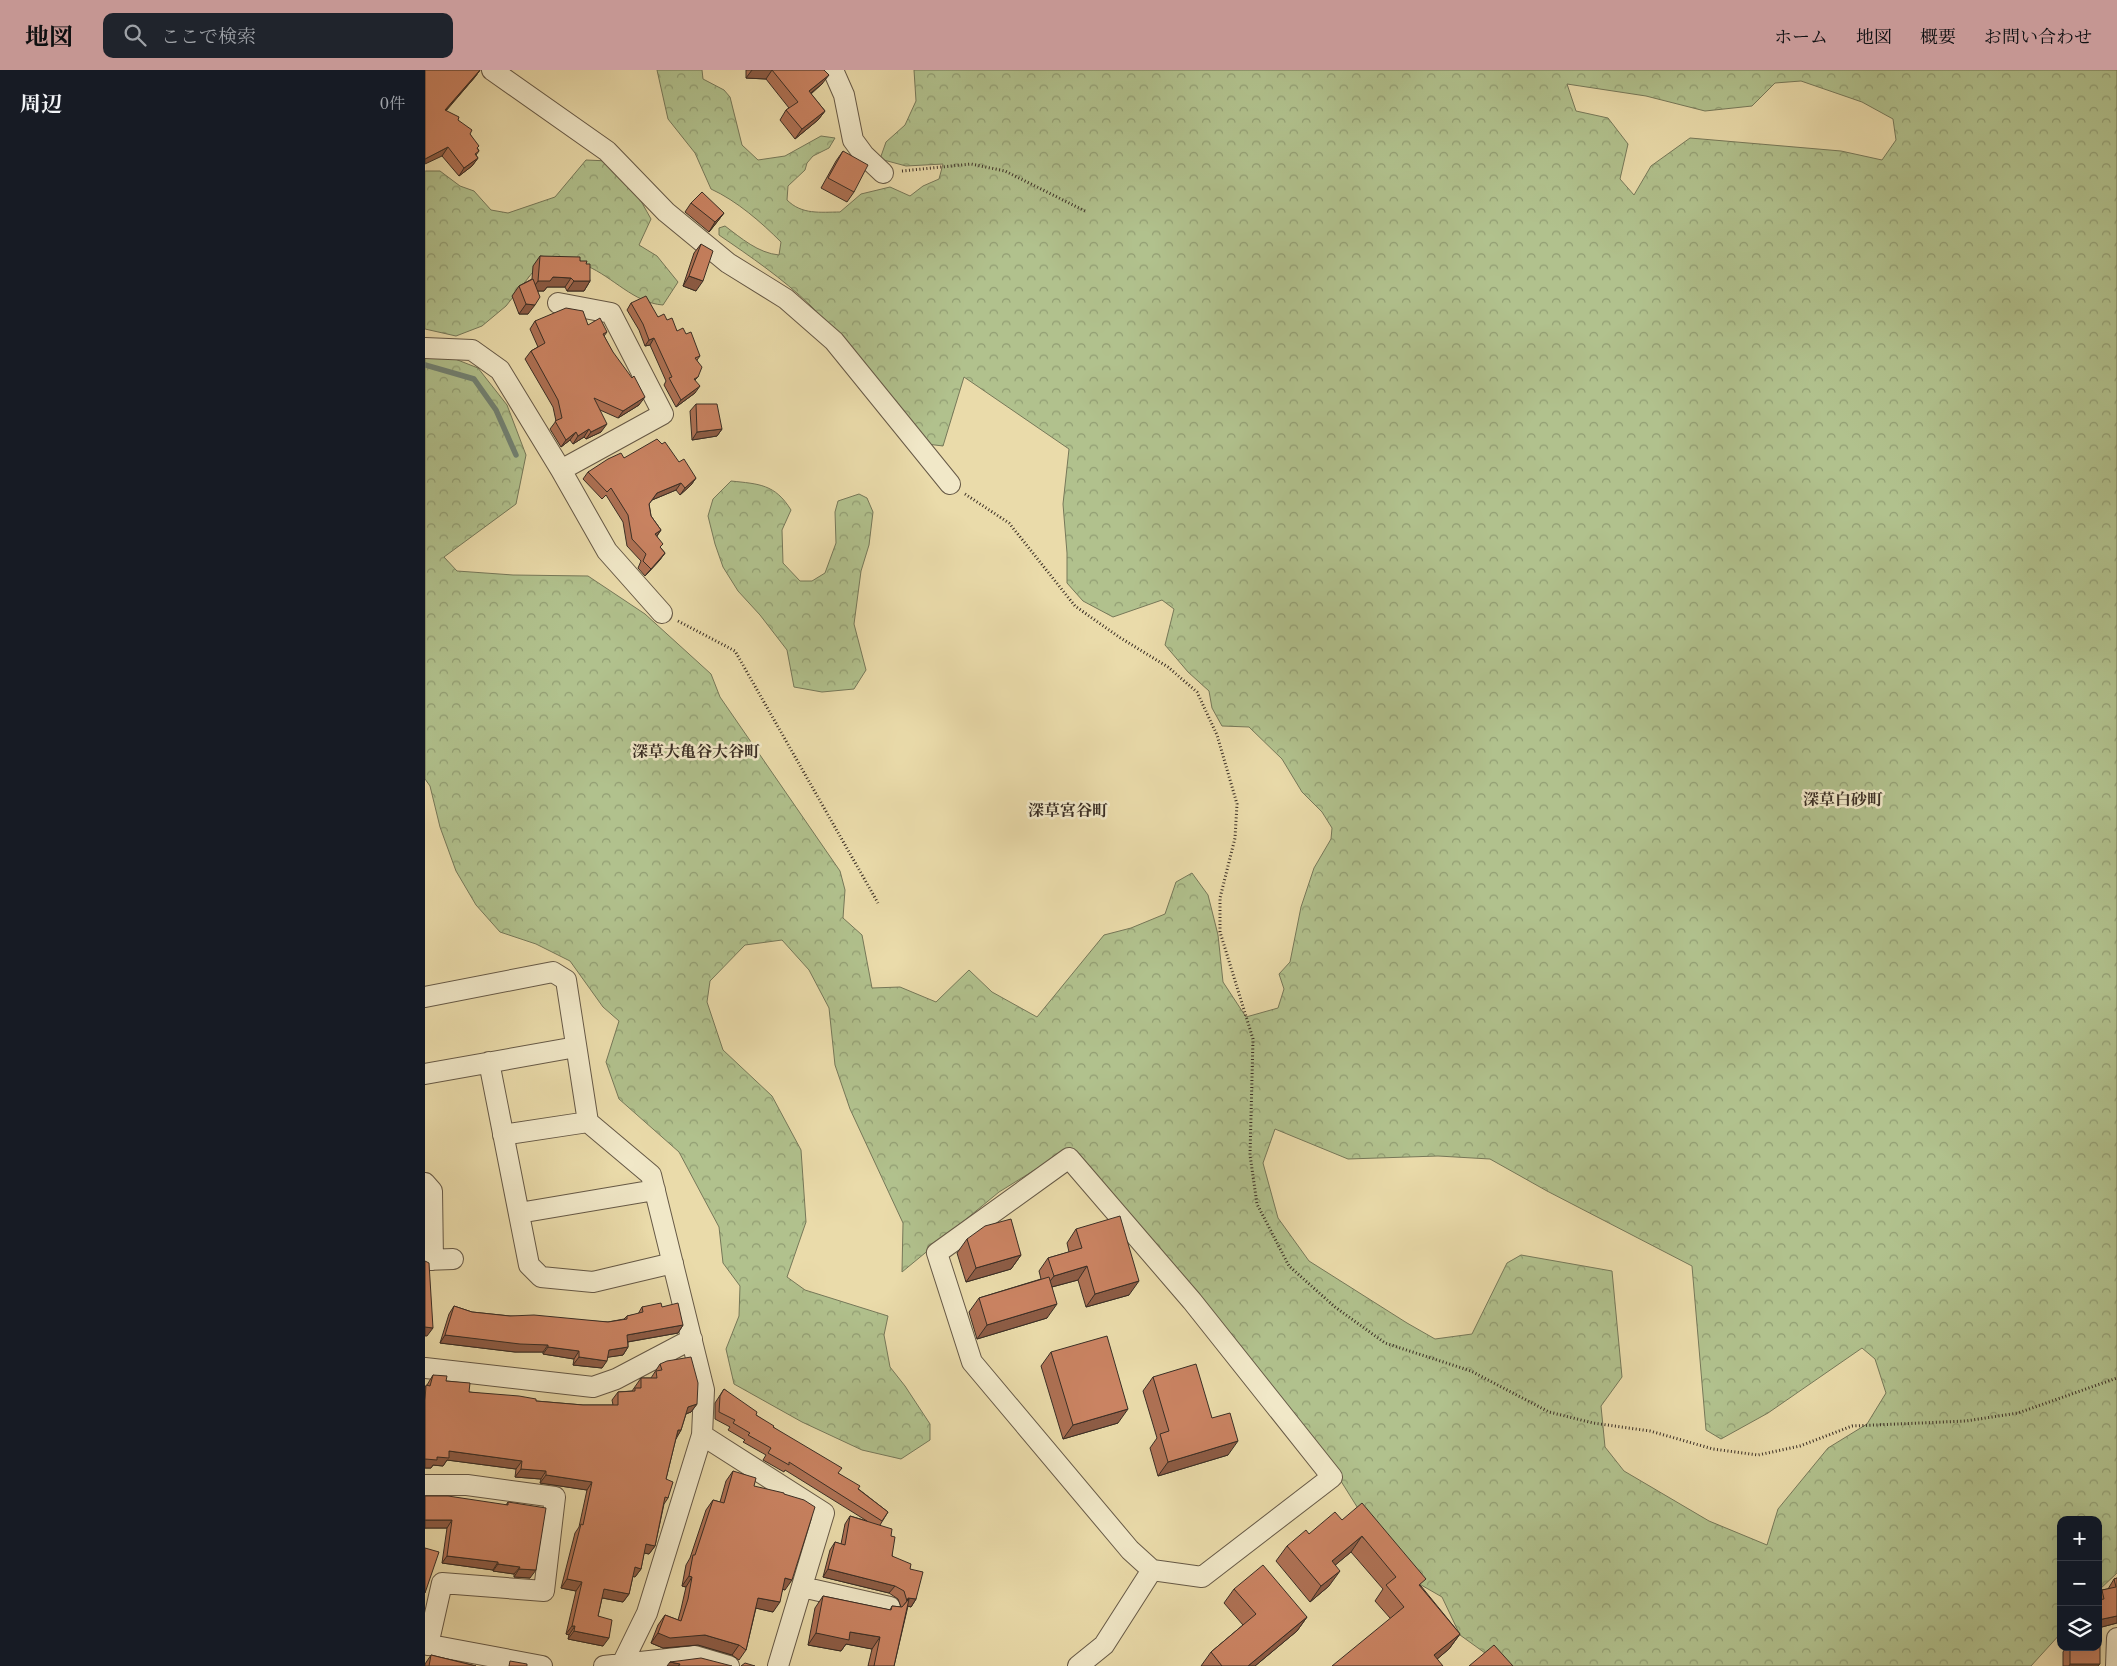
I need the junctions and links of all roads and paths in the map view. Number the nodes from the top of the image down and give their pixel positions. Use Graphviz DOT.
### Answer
graph roads {
  1 [pos="492,70"];
  2 [pos="833,70"];
  3 [pos="883,173"];
  4 [pos="1085,211"];
  5 [pos="558,303"];
  6 [pos="425,348"];
  7 [pos="561,470"];
  8 [pos="950,484"];
  9 [pos="662,613"];
  10 [pos="878,903"];
  11 [pos="425,997"];
  12 [pos="576,1047"];
  13 [pos="489,1062"];
  14 [pos="425,1074"];
  15 [pos="588,1122"];
  16 [pos="503,1135"];
  17 [pos="425,1182"];
  18 [pos="655,1190"];
  19 [pos="519,1213"];
  20 [pos="437,1260"];
  21 [pos="673,1263"];
  22 [pos="692,1339"];
  23 [pos="425,1368"];
  24 [pos="2117,1378"];
  25 [pos="702,1435"];
  26 [pos="425,1485"];
  27 [pos="1152,1570"];
  28 [pos="802,1587"];
  29 [pos="890,1607"];
  30 [pos="2117,1638"];
  31 [pos="427,1645"];
  32 [pos="613,1665"];
  33 [pos="539,1666"];
  34 [pos="729,1666"];
  35 [pos="777,1666"];
  36 [pos="1078,1666"];
  37 [pos="2116,1666"];
  1 -- 8 [label="street"];
  2 -- 3 [label="street"];
  3 -- 4 [label="path"];
  5 -- 7 [label="street"];
  6 -- 7 [label="street"];
  7 -- 9 [label="street"];
  8 -- 24 [label="path"];
  9 -- 10 [label="path"];
  11 -- 12 [label="street"];
  12 -- 13 [label="street"];
  12 -- 15 [label="street"];
  13 -- 14 [label="street"];
  13 -- 16 [label="street"];
  15 -- 16 [label="street"];
  15 -- 18 [label="street"];
  16 -- 19 [label="street"];
  17 -- 20 [label="street"];
  18 -- 19 [label="street"];
  18 -- 21 [label="street"];
  19 -- 21 [label="street"];
  21 -- 22 [label="street"];
  22 -- 23 [label="street"];
  22 -- 25 [label="street"];
  25 -- 28 [label="street"];
  25 -- 32 [label="street"];
  26 -- 31 [label="street"];
  27 -- 27 [label="street"];
  27 -- 36 [label="street"];
  28 -- 29 [label="street"];
  28 -- 35 [label="street"];
  30 -- 37 [label="street"];
  31 -- 33 [label="street"];
  32 -- 34 [label="street"];
}
